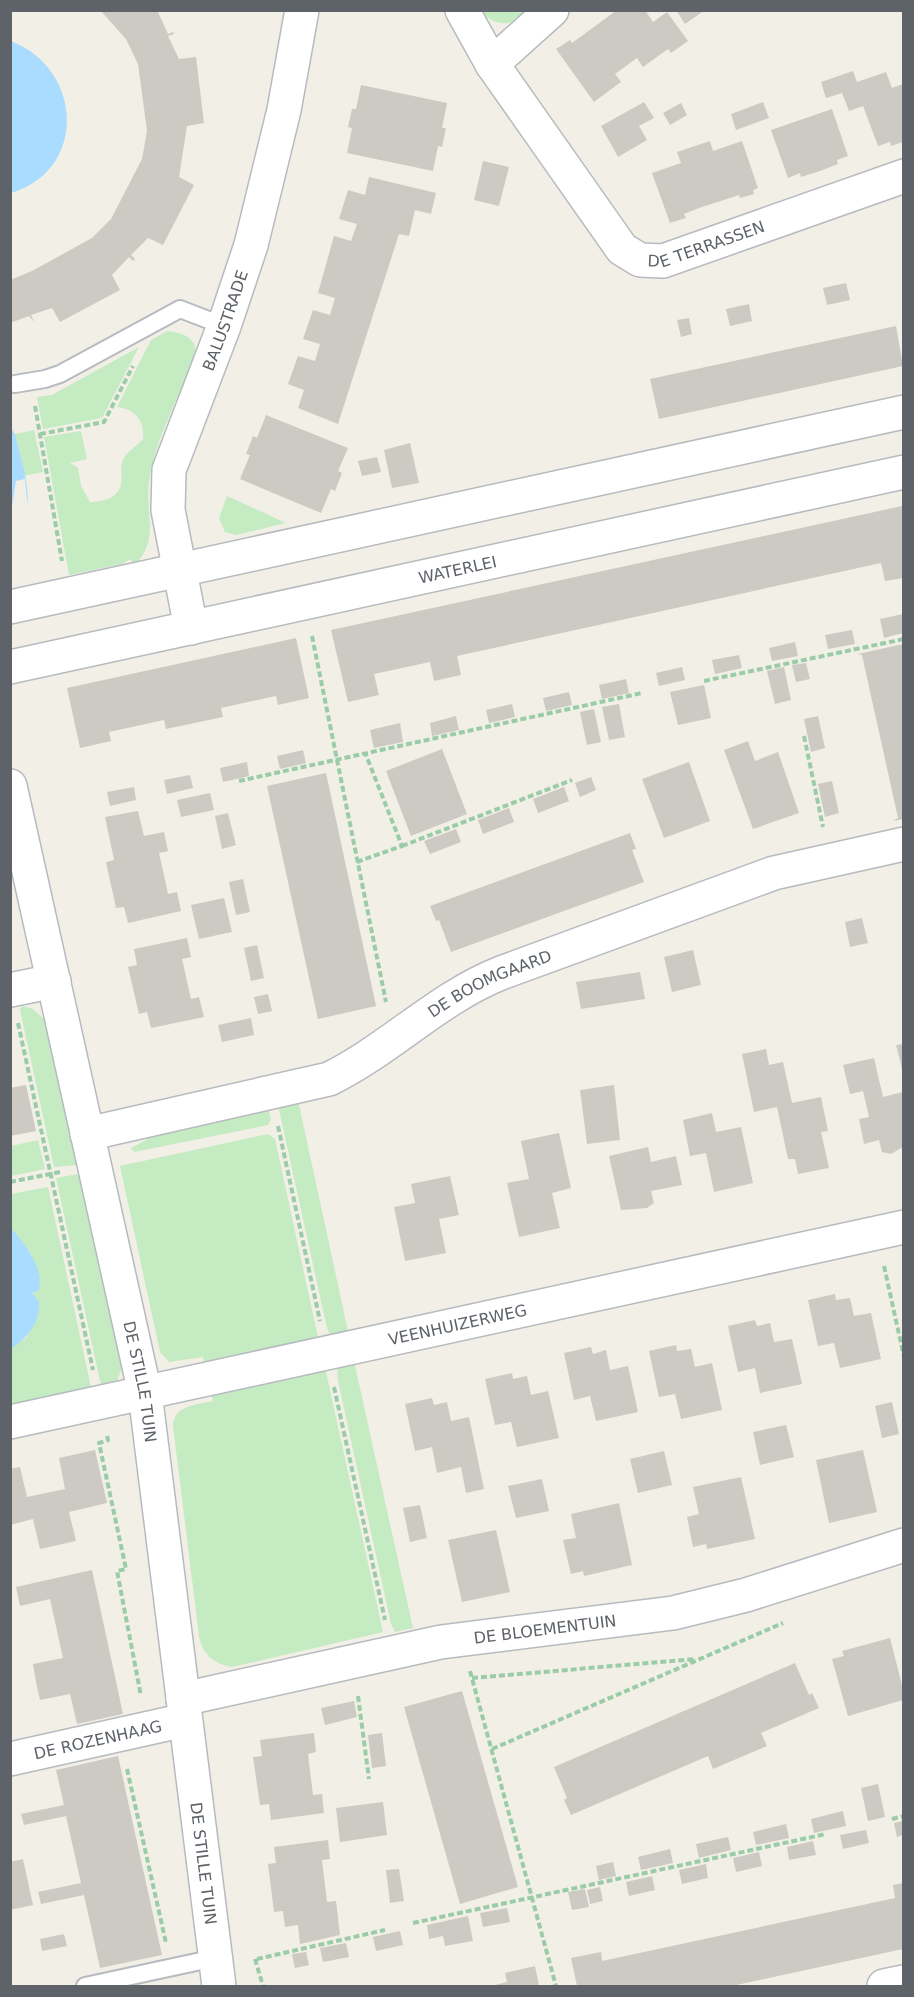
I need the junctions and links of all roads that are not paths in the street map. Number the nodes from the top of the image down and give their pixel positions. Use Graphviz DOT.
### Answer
graph roads {
  1 [pos="302,10"];
  2 [pos="462,10"];
  3 [pos="552,10"];
  4 [pos="492,64"];
  5 [pos="903,176"];
  6 [pos="224,326"];
  7 [pos="15,384"];
  8 [pos="903,412"];
  9 [pos="903,472"];
  10 [pos="179,571"];
  11 [pos="10,607"];
  12 [pos="191,628"];
  13 [pos="10,667"];
  14 [pos="10,786"];
  15 [pos="903,844"];
  16 [pos="54,981"];
  17 [pos="10,990"];
  18 [pos="87,1134"];
  19 [pos="890,1230"];
  20 [pos="145,1393"];
  21 [pos="10,1422"];
  22 [pos="903,1545"];
  23 [pos="184,1709"];
  24 [pos="10,1759"];
  25 [pos="217,1972"];
  26 [pos="903,1982"];
  27 [pos="85,1986"];
  28 [pos="884,1986"];
  1 -- 6 [label="street, BALUSTRADE"];
  2 -- 4 [label="street, DE TERRASSEN"];
  3 -- 4 [label="street"];
  4 -- 5 [label="street, DE TERRASSEN"];
  6 -- 7 [label="lane"];
  6 -- 10 [label="street, BALUSTRADE"];
  8 -- 10 [label="street"];
  9 -- 12 [label="street, WATERLEI"];
  10 -- 11 [label="street"];
  10 -- 12 [label="street, BALUSTRADE"];
  12 -- 13 [label="street, WATERLEI"];
  14 -- 16 [label="street, DE STILLE TUIN"];
  15 -- 18 [label="street, DE BOOMGAARD"];
  16 -- 17 [label="street"];
  16 -- 18 [label="street, DE STILLE TUIN"];
  18 -- 20 [label="street, DE STILLE TUIN"];
  19 -- 20 [label="street, VEENHUIZERWEG"];
  20 -- 21 [label="street, VEENHUIZERWEG"];
  20 -- 23 [label="street, DE STILLE TUIN"];
  22 -- 23 [label="street, DE BLOEMENTUIN"];
  23 -- 24 [label="street, DE ROZENHAAG"];
  23 -- 25 [label="street, DE STILLE TUIN"];
  25 -- 27 [label="lane"];
  26 -- 28 [label="street"];
}
